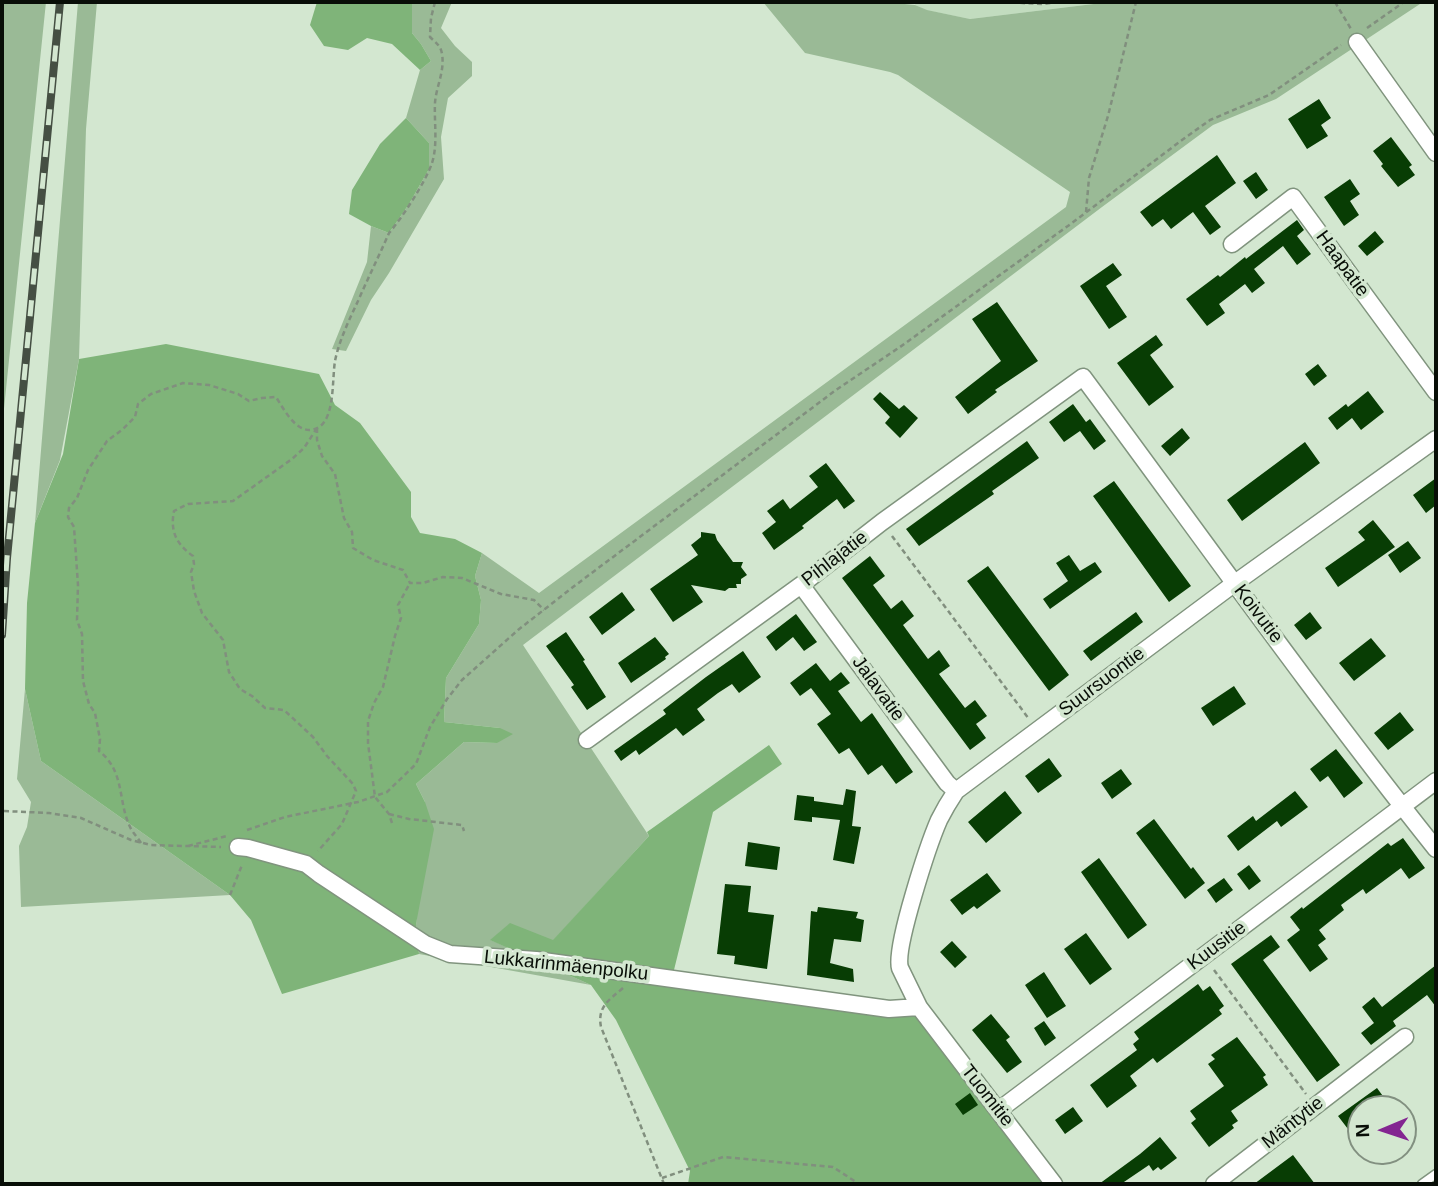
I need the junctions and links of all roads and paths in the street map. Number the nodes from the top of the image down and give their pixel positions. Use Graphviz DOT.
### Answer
graph roads {
  1 [pos="435,2"];
  2 [pos="941,2"];
  3 [pos="979,2"];
  4 [pos="1003,2"];
  5 [pos="1061,2"];
  6 [pos="1136,2"];
  7 [pos="1335,2"];
  8 [pos="1404,2"];
  9 [pos="1356,39"];
  10 [pos="1436,153"];
  11 [pos="1086,212"];
  12 [pos="1232,244"];
  13 [pos="1083,377"];
  14 [pos="1436,392"];
  15 [pos="317,428"];
  16 [pos="1436,439"];
  17 [pos="882,522"];
  18 [pos="410,583"];
  19 [pos="1235,583"];
  20 [pos="802,585"];
  21 [pos="544,610"];
  22 [pos="1030,721"];
  23 [pos="587,740"];
  24 [pos="1436,781"];
  25 [pos="956,791"];
  26 [pos="375,797"];
  27 [pos="352,803"];
  28 [pos="1402,807"];
  29 [pos="4,811"];
  30 [pos="389,814"];
  31 [pos="392,823"];
  32 [pos="248,830"];
  33 [pos="464,831"];
  34 [pos="142,843"];
  35 [pos="240,843"];
  36 [pos="188,846"];
  37 [pos="1436,849"];
  38 [pos="306,864"];
  39 [pos="230,895"];
  40 [pos="1203,956"];
  41 [pos="643,974"];
  42 [pos="919,1007"];
  43 [pos="1405,1037"];
  44 [pos="1315,1106"];
  45 [pos="999,1110"];
  46 [pos="1436,1174"];
  47 [pos="662,1178"];
  48 [pos="664,1184"];
  49 [pos="859,1184"];
  50 [pos="1054,1184"];
  51 [pos="1214,1184"];
  52 [pos="1422,1184"];
  1 -- 15 [label="path"];
  2 -- 3 [label="path"];
  4 -- 5 [label="path"];
  6 -- 11 [label="path"];
  7 -- 9 [label="path"];
  8 -- 9 [label="path"];
  9 -- 10 [label="street"];
  9 -- 11 [label="path"];
  11 -- 21 [label="path"];
  12 -- 14 [label="street, Haapatie"];
  13 -- 17 [label="street, Pihlajatie"];
  13 -- 19 [label="street, Koivutie"];
  15 -- 18 [label="path"];
  15 -- 27 [label="path"];
  15 -- 34 [label="path"];
  16 -- 19 [label="street, Suursuontie"];
  17 -- 20 [label="street, Pihlajatie"];
  17 -- 22 [label="path"];
  18 -- 21 [label="path"];
  18 -- 26 [label="path"];
  19 -- 25 [label="street, Suursuontie"];
  19 -- 28 [label="street, Koivutie"];
  20 -- 23 [label="street, Pihlajatie"];
  20 -- 25 [label="street, Jalavatie"];
  21 -- 26 [label="path"];
  24 -- 28 [label="street, Kuusitie"];
  25 -- 42 [label="street, Suursuontie"];
  26 -- 27 [label="path"];
  26 -- 30 [label="path"];
  27 -- 32 [label="path"];
  27 -- 38 [label="path"];
  28 -- 37 [label="street, Koivutie"];
  28 -- 40 [label="street, Kuusitie"];
  29 -- 34 [label="path"];
  30 -- 31 [label="path"];
  30 -- 33 [label="path"];
  34 -- 36 [label="path"];
  35 -- 36 [label="path"];
  35 -- 36 [label="path"];
  35 -- 38 [label="street, Lukkarinmäenpolku"];
  35 -- 39 [label="path"];
  38 -- 41 [label="street, Lukkarinmäenpolku"];
  40 -- 44 [label="path"];
  40 -- 45 [label="street, Kuusitie"];
  41 -- 42 [label="street, Lukkarinmäenpolku"];
  41 -- 47 [label="path"];
  42 -- 45 [label="street, Tuomitie"];
  43 -- 44 [label="street, Mäntytie"];
  44 -- 51 [label="street, Mäntytie"];
  45 -- 50 [label="street, Tuomitie"];
  46 -- 52 [label="lane"];
  47 -- 48 [label="path"];
  47 -- 49 [label="path"];
}
